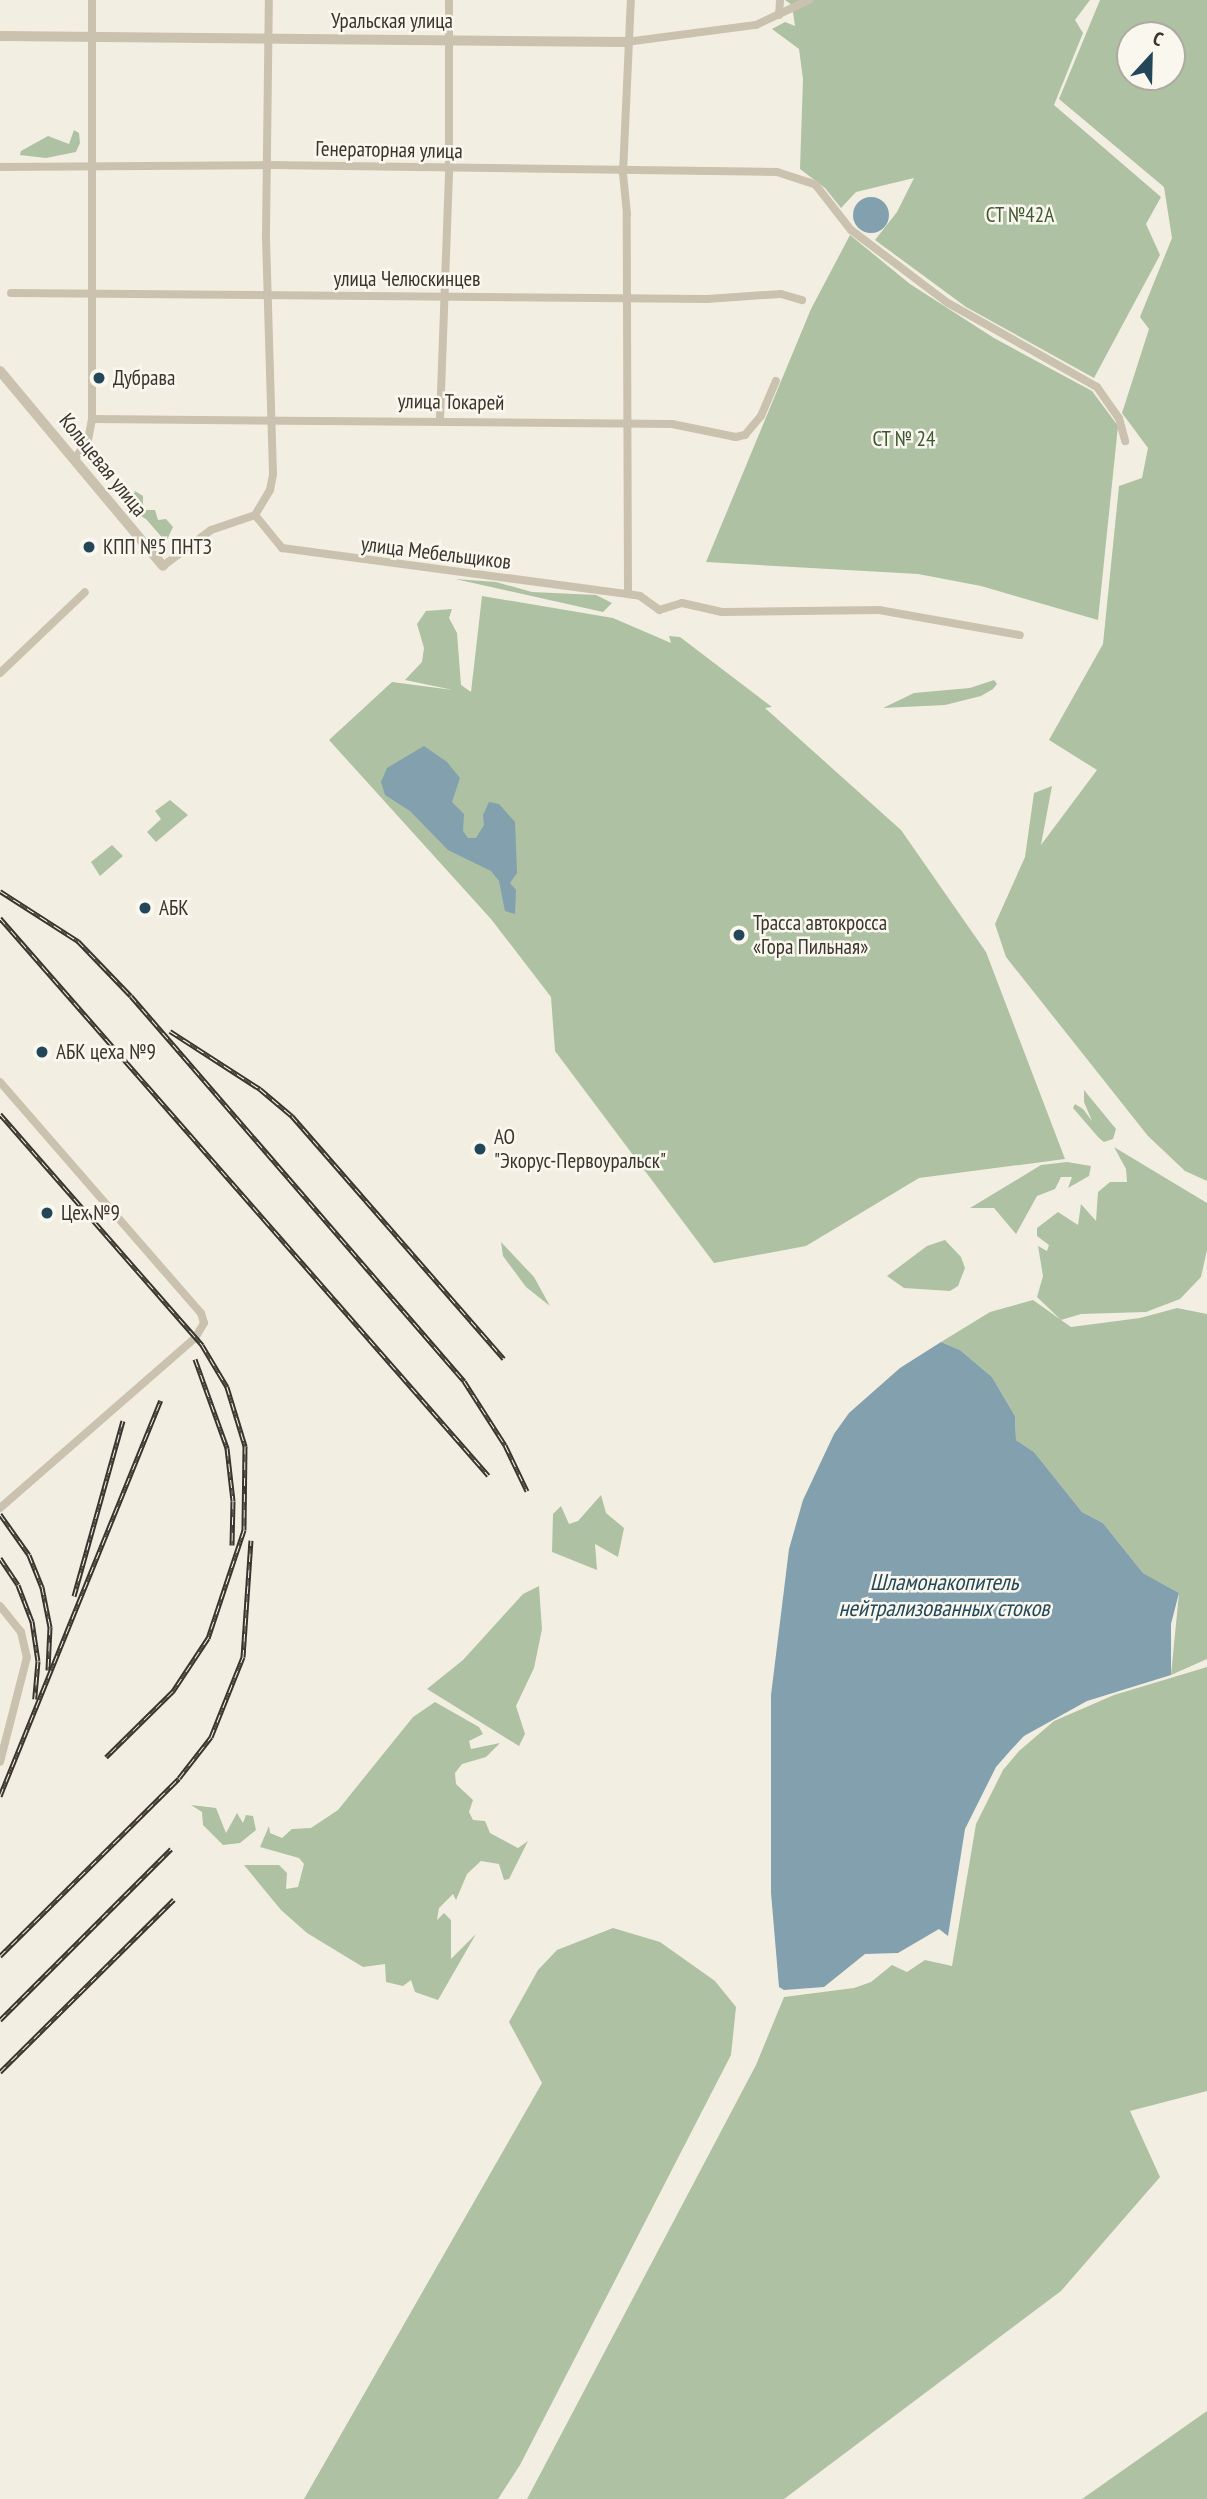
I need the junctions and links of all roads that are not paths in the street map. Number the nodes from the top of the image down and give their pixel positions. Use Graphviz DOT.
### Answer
graph roads {
  1 [pos="92,0"];
  2 [pos="268,0"];
  3 [pos="449,0"];
  4 [pos="631,0"];
  5 [pos="780,0"];
  6 [pos="808,0"];
  7 [pos="779,15"];
  8 [pos="0,36"];
  9 [pos="92,36"];
  10 [pos="269,39"];
  11 [pos="449,41"];
  12 [pos="626,42"];
  13 [pos="268,165"];
  14 [pos="0,167"];
  15 [pos="90,167"];
  16 [pos="449,169"];
  17 [pos="623,173"];
  18 [pos="11,293"];
  19 [pos="92,293"];
  20 [pos="625,295"];
  21 [pos="268,296"];
  22 [pos="444,297"];
  23 [pos="802,300"];
  24 [pos="0,371"];
  25 [pos="776,381"];
  26 [pos="92,419"];
  27 [pos="440,419"];
  28 [pos="270,421"];
  29 [pos="627,423"];
  30 [pos="1125,441"];
  31 [pos="74,460"];
  32 [pos="255,515"];
  33 [pos="163,566"];
  34 [pos="85,592"];
  35 [pos="628,594"];
  36 [pos="1020,635"];
  37 [pos="0,673"];
  38 [pos="0,1082"];
  39 [pos="0,1508"];
  40 [pos="0,1606"];
  41 [pos="0,1762"];
  1 -- 9 [label="street"];
  2 -- 10 [label="street"];
  3 -- 11 [label="street"];
  4 -- 12 [label="street"];
  5 -- 7 [label="street"];
  6 -- 7 [label="street, Уральская улица"];
  7 -- 12 [label="street, Уральская улица"];
  8 -- 9 [label="street, Уральская улица"];
  9 -- 10 [label="street, Уральская улица"];
  9 -- 15 [label="street"];
  10 -- 11 [label="street, Уральская улица"];
  10 -- 13 [label="street"];
  11 -- 12 [label="street, Уральская улица"];
  11 -- 16 [label="street"];
  12 -- 17 [label="street"];
  13 -- 15 [label="street, Генераторная улица"];
  13 -- 16 [label="street, Генераторная улица"];
  13 -- 21 [label="street"];
  14 -- 15 [label="street, Генераторная улица"];
  15 -- 19 [label="street"];
  16 -- 17 [label="street, Генераторная улица"];
  16 -- 22 [label="street"];
  17 -- 20 [label="street"];
  17 -- 30 [label="street, Генераторная улица"];
  18 -- 19 [label="street, улица Челюскинцев"];
  19 -- 21 [label="street, улица Челюскинцев"];
  19 -- 26 [label="street"];
  20 -- 22 [label="street, улица Челюскинцев"];
  20 -- 23 [label="street, улица Челюскинцев"];
  20 -- 29 [label="street"];
  21 -- 22 [label="street, улица Челюскинцев"];
  21 -- 28 [label="street"];
  22 -- 27 [label="street"];
  24 -- 31 [label="street, Кольцевая улица"];
  25 -- 29 [label="street, улица Токарей"];
  26 -- 28 [label="street, улица Токарей"];
  26 -- 31 [label="street"];
  27 -- 28 [label="street, улица Токарей"];
  27 -- 29 [label="street, улица Токарей"];
  28 -- 32 [label="street"];
  29 -- 35 [label="street"];
  31 -- 33 [label="street, Кольцевая улица"];
  32 -- 33 [label="street, Кольцевая улица"];
  32 -- 35 [label="street, улица Мебельщиков"];
  34 -- 37 [label="street"];
  35 -- 36 [label="street, улица Мебельщиков"];
  38 -- 39 [label="street"];
  40 -- 41 [label="street"];
}
